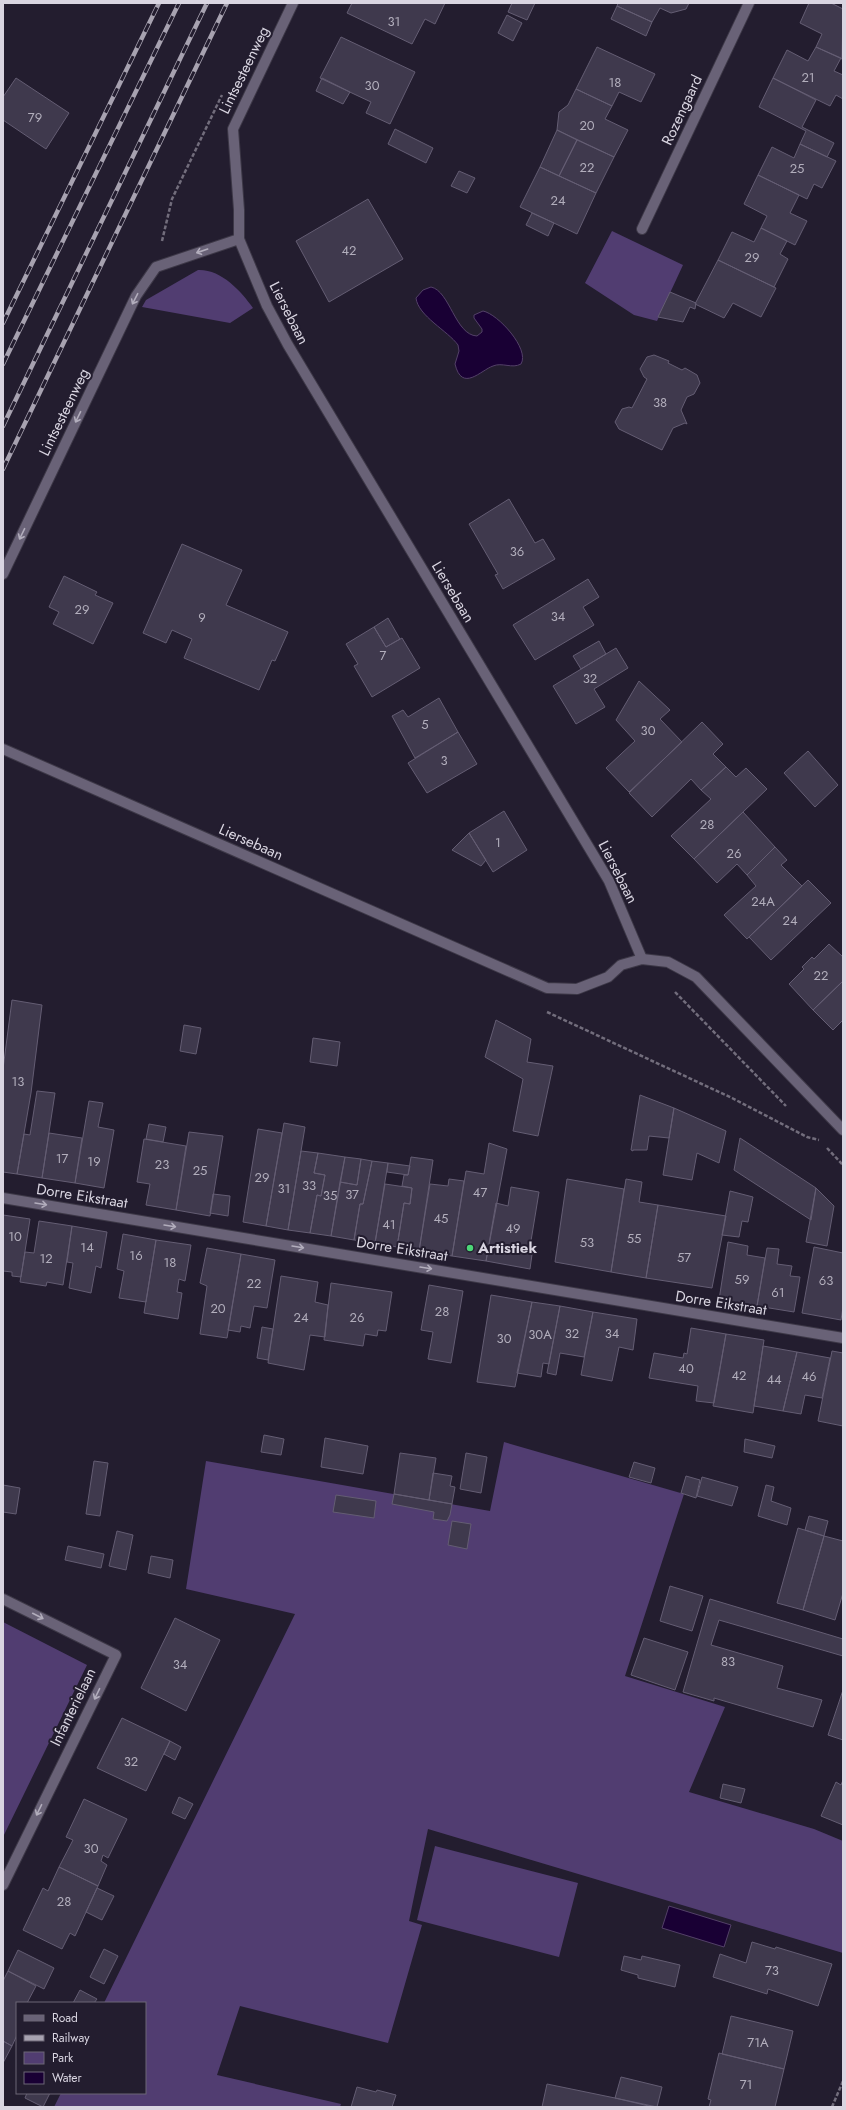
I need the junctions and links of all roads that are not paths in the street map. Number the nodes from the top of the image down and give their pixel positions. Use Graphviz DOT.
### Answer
graph roads {
  1 [pos="293,3"];
  2 [pos="749,3"];
  3 [pos="233,129"];
  4 [pos="642,229"];
  5 [pos="239,239"];
  6 [pos="3,574"];
  7 [pos="3,749"];
  8 [pos="642,959"];
  9 [pos="843,1130"];
  10 [pos="3,1198"];
  11 [pos="843,1338"];
  12 [pos="3,1599"];
  13 [pos="3,1885"];
  1 -- 3 [label="street, Lintsesteenweg"];
  2 -- 4 [label="street, Rozengaard"];
  3 -- 5 [label="street, Liersebaan"];
  5 -- 6 [label="street, Lintsesteenweg, one-way"];
  5 -- 8 [label="street, Liersebaan"];
  7 -- 8 [label="street, Liersebaan"];
  8 -- 9 [label="street, Liersebaan"];
  10 -- 11 [label="street, Dorre Eikstraat, one-way"];
  12 -- 13 [label="street, Infanterielaan, one-way"];
}
